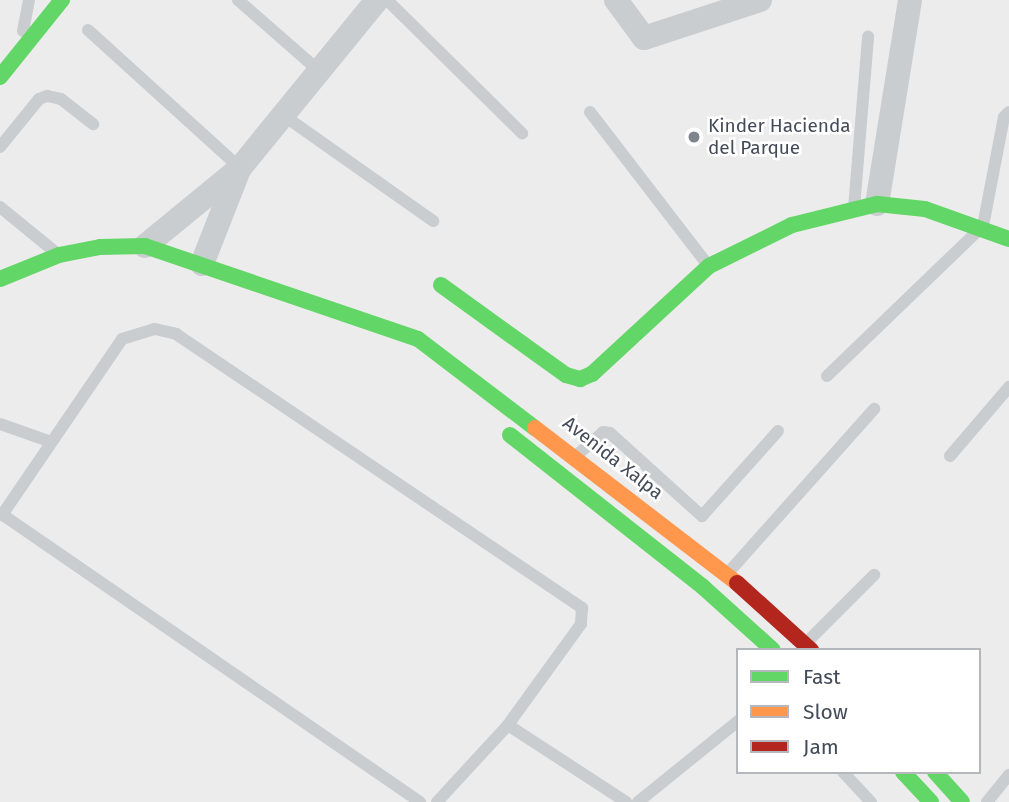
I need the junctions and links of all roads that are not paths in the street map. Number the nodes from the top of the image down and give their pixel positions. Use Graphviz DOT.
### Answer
graph roads {
  1 [pos="29,0"];
  2 [pos="62,0"];
  3 [pos="238,0"];
  4 [pos="377,0"];
  5 [pos="387,0"];
  6 [pos="616,0"];
  7 [pos="760,0"];
  8 [pos="910,0"];
  9 [pos="88,30"];
  10 [pos="868,37"];
  11 [pos="18,56"];
  12 [pos="318,71"];
  13 [pos="0,77"];
  14 [pos="590,112"];
  15 [pos="1009,112"];
  16 [pos="282,115"];
  17 [pos="93,124"];
  18 [pos="522,133"];
  19 [pos="0,147"];
  20 [pos="240,168"];
  21 [pos="0,207"];
  22 [pos="865,207"];
  23 [pos="433,221"];
  24 [pos="983,226"];
  25 [pos="1009,239"];
  26 [pos="145,246"];
  27 [pos="59,255"];
  28 [pos="202,264"];
  29 [pos="709,266"];
  30 [pos="0,279"];
  31 [pos="441,285"];
  32 [pos="373,326"];
  33 [pos="407,357"];
  34 [pos="827,376"];
  35 [pos="1009,387"];
  36 [pos="874,409"];
  37 [pos="491,421"];
  38 [pos="0,424"];
  39 [pos="778,431"];
  40 [pos="51,442"];
  41 [pos="576,456"];
  42 [pos="950,456"];
  43 [pos="560,474"];
  44 [pos="1,514"];
  45 [pos="727,574"];
  46 [pos="874,575"];
  47 [pos="711,594"];
  48 [pos="771,648"];
  49 [pos="805,648"];
  50 [pos="736,723"];
  51 [pos="509,724"];
  52 [pos="845,774"];
  53 [pos="905,774"];
  54 [pos="937,774"];
  55 [pos="1009,775"];
  56 [pos="420,802"];
  57 [pos="437,802"];
  58 [pos="626,802"];
  59 [pos="638,802"];
  60 [pos="871,802"];
  61 [pos="931,802"];
  62 [pos="962,802"];
  63 [pos="987,802"];
  1 -- 11 [label="lane"];
  2 -- 11 [label="main road"];
  3 -- 12 [label="lane"];
  4 -- 12 [label="street"];
  5 -- 18 [label="lane"];
  6 -- 7 [label="street"];
  8 -- 22 [label="street"];
  9 -- 20 [label="lane"];
  10 -- 22 [label="lane"];
  11 -- 13 [label="main road"];
  12 -- 16 [label="street"];
  14 -- 29 [label="lane"];
  15 -- 24 [label="lane"];
  16 -- 20 [label="street"];
  16 -- 23 [label="lane"];
  17 -- 19 [label="lane"];
  20 -- 26 [label="street"];
  20 -- 28 [label="street"];
  21 -- 27 [label="lane"];
  22 -- 24 [label="main road"];
  22 -- 29 [label="main road"];
  24 -- 25 [label="main road"];
  24 -- 34 [label="lane"];
  26 -- 27 [label="main road, Avenida Xalpa"];
  26 -- 28 [label="main road, Avenida Xalpa"];
  27 -- 30 [label="main road, Avenida Xalpa"];
  28 -- 32 [label="main road, Avenida Xalpa"];
  29 -- 31 [label="main road"];
  32 -- 33 [label="main road, Avenida Xalpa"];
  32 -- 41 [label="main road, Avenida Xalpa"];
  35 -- 42 [label="lane"];
  36 -- 45 [label="lane"];
  37 -- 43 [label="main road"];
  38 -- 40 [label="lane"];
  39 -- 41 [label="lane"];
  40 -- 44 [label="lane"];
  40 -- 51 [label="lane"];
  41 -- 43 [label="main road"];
  41 -- 45 [label="main road, Avenida Xalpa"];
  43 -- 47 [label="main road"];
  44 -- 56 [label="lane"];
  45 -- 47 [label="main road"];
  45 -- 49 [label="main road, Avenida Xalpa"];
  46 -- 49 [label="lane"];
  47 -- 48 [label="main road"];
  50 -- 59 [label="lane"];
  51 -- 57 [label="lane"];
  51 -- 58 [label="lane"];
  52 -- 60 [label="lane"];
  53 -- 61 [label="main road"];
  54 -- 62 [label="main road"];
  55 -- 63 [label="lane"];
}
